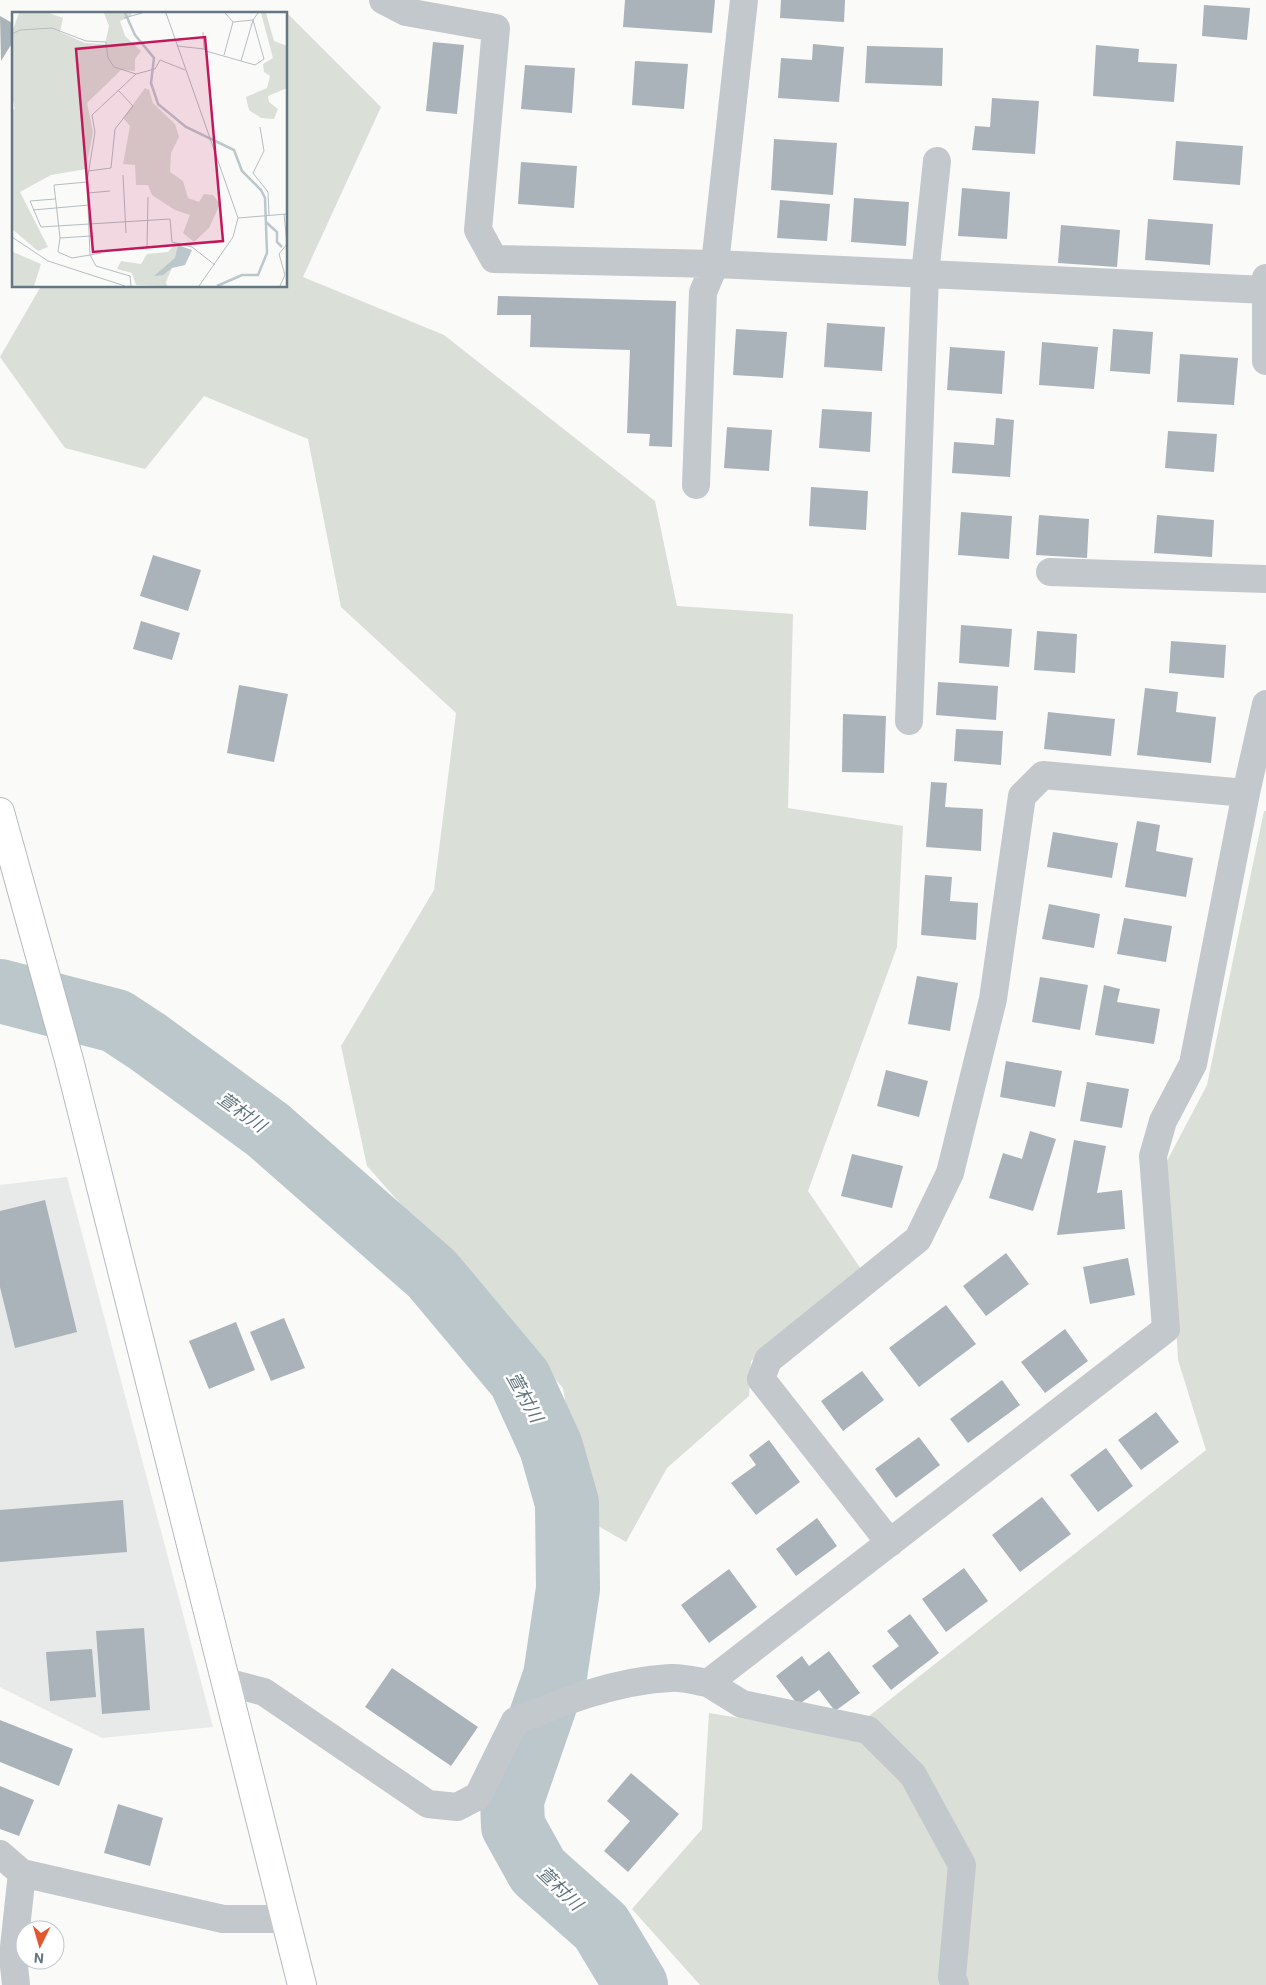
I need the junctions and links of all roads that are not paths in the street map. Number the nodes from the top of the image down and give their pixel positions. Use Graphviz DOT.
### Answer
graph roads {
  1 [pos="383,0"];
  2 [pos="744,0"];
  3 [pos="937,161"];
  4 [pos="715,264"];
  5 [pos="925,274"];
  6 [pos="1266,286"];
  7 [pos="1266,361"];
  8 [pos="696,485"];
  9 [pos="1050,572"];
  10 [pos="1266,579"];
  11 [pos="1266,704"];
  12 [pos="910,721"];
  13 [pos="1246,793"];
  14 [pos="0,812"];
  15 [pos="890,1543"];
  16 [pos="226,1682"];
  17 [pos="708,1683"];
  18 [pos="0,1854"];
  19 [pos="22,1873"];
  20 [pos="286,1919"];
  21 [pos="16,1985"];
  22 [pos="302,1985"];
  23 [pos="955,1985"];
  1 -- 4 [label="street"];
  2 -- 4 [label="street"];
  3 -- 5 [label="street"];
  4 -- 5 [label="street"];
  4 -- 8 [label="street"];
  5 -- 6 [label="street"];
  5 -- 12 [label="street"];
  6 -- 7 [label="street"];
  9 -- 10 [label="street"];
  11 -- 13 [label="street"];
  13 -- 15 [label="street"];
  13 -- 15 [label="street"];
  14 -- 16 [label="street"];
  15 -- 17 [label="street"];
  16 -- 17 [label="street"];
  16 -- 20 [label="street"];
  17 -- 23 [label="street"];
  18 -- 19 [label="street"];
  19 -- 20 [label="street"];
  19 -- 21 [label="street"];
  20 -- 22 [label="street"];
}
